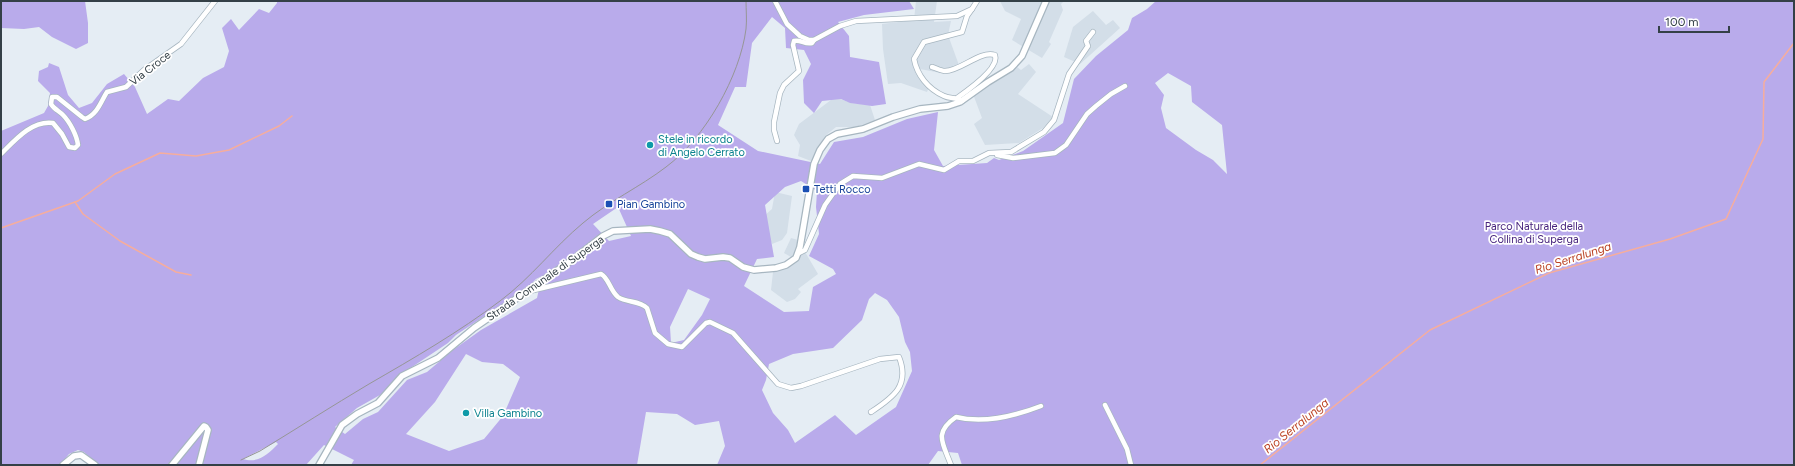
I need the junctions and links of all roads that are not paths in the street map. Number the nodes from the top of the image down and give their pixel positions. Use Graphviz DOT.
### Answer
graph roads {
  1 [pos="215,1"];
  2 [pos="775,1"];
  3 [pos="977,1"];
  4 [pos="1046,1"];
  5 [pos="972,9"];
  6 [pos="1093,32"];
  7 [pos="814,40"];
  8 [pos="932,67"];
  9 [pos="1125,86"];
  10 [pos="960,99"];
  11 [pos="777,141"];
  12 [pos="989,153"];
  13 [pos="1,154"];
  14 [pos="799,253"];
  15 [pos="527,292"];
  16 [pos="1105,405"];
  17 [pos="1042,406"];
  18 [pos="871,412"];
  19 [pos="63,465"];
  20 [pos="95,465"];
  21 [pos="172,465"];
  22 [pos="199,465"];
  23 [pos="319,465"];
  24 [pos="952,465"];
  25 [pos="1131,465"];
  1 -- 13 [label="street, Via Croce"];
  2 -- 7 [label="street"];
  3 -- 5 [label="street"];
  4 -- 10 [label="street"];
  5 -- 7 [label="street"];
  5 -- 10 [label="street"];
  6 -- 12 [label="street"];
  7 -- 11 [label="street"];
  8 -- 10 [label="street"];
  9 -- 12 [label="street"];
  10 -- 14 [label="street"];
  12 -- 14 [label="street"];
  14 -- 15 [label="street, Strada Comunale di Superga"];
  15 -- 18 [label="street"];
  15 -- 23 [label="street, Strada Comunale di Superga"];
  16 -- 25 [label="street"];
  17 -- 24 [label="street"];
  19 -- 20 [label="street"];
  21 -- 22 [label="street"];
}
